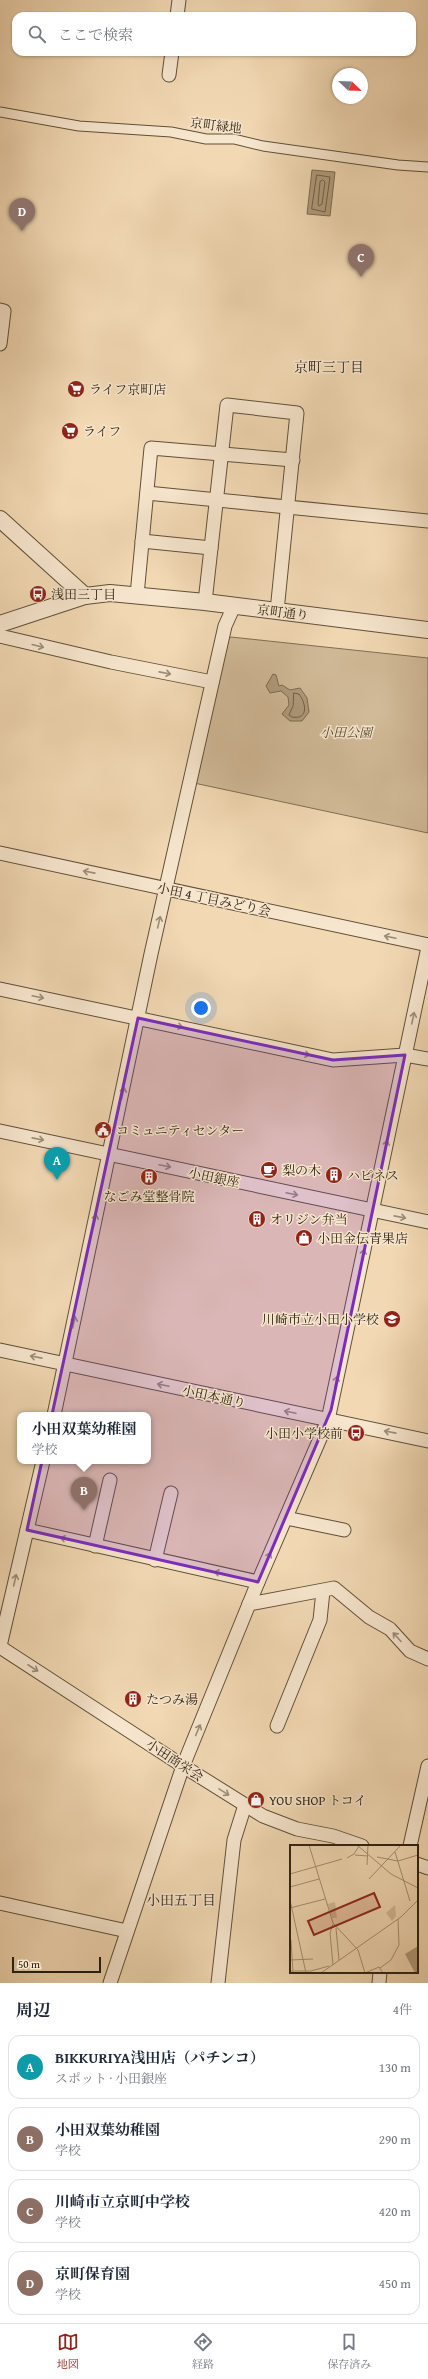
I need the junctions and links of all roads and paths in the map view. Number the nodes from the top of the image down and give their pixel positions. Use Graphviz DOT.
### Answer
graph roads {
  1 [pos="179,0"];
  2 [pos="178,12"];
  3 [pos="171,56"];
  4 [pos="169,75"];
  5 [pos="0,112"];
  6 [pos="428,167"];
  7 [pos="0,310"];
  8 [pos="0,344"];
  9 [pos="222,453"];
  10 [pos="293,460"];
  11 [pos="147,493"];
  12 [pos="216,499"];
  13 [pos="289,507"];
  14 [pos="428,521"];
  15 [pos="1,524"];
  16 [pos="142,541"];
  17 [pos="211,548"];
  18 [pos="137,595"];
  19 [pos="85,596"];
  20 [pos="205,602"];
  21 [pos="234,606"];
  22 [pos="277,611"];
  23 [pos="0,624"];
  24 [pos="428,630"];
  25 [pos="0,636"];
  26 [pos="212,682"];
  27 [pos="0,853"];
  28 [pos="166,889"];
  29 [pos="428,946"];
  30 [pos="0,989"];
  31 [pos="138,1018"];
  32 [pos="405,1055"];
  33 [pos="428,1059"];
  34 [pos="0,1131"];
  35 [pos="108,1154"];
  36 [pos="372,1211"];
  37 [pos="428,1222"];
  38 [pos="0,1350"];
  39 [pos="65,1363"];
  40 [pos="55,1412"];
  41 [pos="328,1420"];
  42 [pos="428,1441"];
  43 [pos="42,1464"];
  44 [pos="110,1480"];
  45 [pos="171,1493"];
  46 [pos="286,1518"];
  47 [pos="27,1530"];
  48 [pos="344,1530"];
  49 [pos="95,1546"];
  50 [pos="155,1560"];
  51 [pos="258,1582"];
  52 [pos="323,1591"];
  53 [pos="249,1604"];
  54 [pos="0,1646"];
  55 [pos="428,1660"];
  56 [pos="277,1726"];
  57 [pos="183,1766"];
  58 [pos="428,1766"];
  59 [pos="245,1804"];
  60 [pos="359,1845"];
  61 [pos="410,1845"];
  62 [pos="418,1864"];
  63 [pos="428,1868"];
  64 [pos="0,1903"];
  65 [pos="127,1931"];
  66 [pos="380,1973"];
  67 [pos="110,1983"];
  68 [pos="218,1983"];
  69 [pos="379,1983"];
  1 -- 2 [label="street"];
  3 -- 4 [label="street"];
  5 -- 6 [label="street, 京町緑地"];
  7 -- 8 [label="street"];
  9 -- 10 [label="street"];
  9 -- 10 [label="street"];
  9 -- 11 [label="street"];
  9 -- 12 [label="street"];
  10 -- 13 [label="street"];
  11 -- 12 [label="street"];
  11 -- 16 [label="street"];
  12 -- 13 [label="street"];
  12 -- 17 [label="street"];
  13 -- 14 [label="street"];
  13 -- 22 [label="street"];
  15 -- 19 [label="street"];
  16 -- 17 [label="street"];
  16 -- 18 [label="street"];
  17 -- 20 [label="street"];
  18 -- 19 [label="street, 京町通り"];
  18 -- 20 [label="street, 京町通り"];
  19 -- 23 [label="street, 京町通り"];
  20 -- 21 [label="street, 京町通り"];
  21 -- 22 [label="street, 京町通り"];
  21 -- 26 [label="street"];
  22 -- 24 [label="street, 京町通り"];
  25 -- 26 [label="street, one-way"];
  26 -- 28 [label="street"];
  28 -- 27 [label="street, 小田 4 丁目みどり会, one-way"];
  29 -- 28 [label="street, 小田 4 丁目みどり会, one-way"];
  31 -- 28 [label="street, one-way"];
  32 -- 29 [label="street, one-way"];
  30 -- 31 [label="street, one-way"];
  31 -- 32 [label="street, one-way"];
  35 -- 31 [label="street, one-way"];
  32 -- 33 [label="street"];
  36 -- 32 [label="street, one-way"];
  34 -- 35 [label="street, 小田銀座, one-way"];
  35 -- 36 [label="street, 小田銀座, one-way"];
  39 -- 35 [label="street, one-way"];
  36 -- 37 [label="street, 小田銀座, one-way"];
  41 -- 36 [label="street, one-way"];
  39 -- 38 [label="street, 小田本通り, one-way"];
  39 -- 40 [label="street"];
  41 -- 39 [label="street, 小田本通り, one-way"];
  42 -- 41 [label="street, 小田本通り, one-way"];
  41 -- 46 [label="street"];
  43 -- 47 [label="street"];
  44 -- 49 [label="street"];
  45 -- 50 [label="street"];
  46 -- 48 [label="street"];
  51 -- 46 [label="street, one-way"];
  49 -- 47 [label="street, one-way"];
  54 -- 47 [label="street, one-way"];
  49 -- 50 [label="street"];
  51 -- 50 [label="street, one-way"];
  51 -- 53 [label="street"];
  52 -- 53 [label="street"];
  55 -- 52 [label="street, one-way"];
  52 -- 56 [label="street"];
  57 -- 53 [label="street, one-way"];
  54 -- 57 [label="street, 小田商栄会, one-way"];
  57 -- 59 [label="street, 小田商栄会, one-way"];
  57 -- 65 [label="street"];
  58 -- 61 [label="street"];
  59 -- 60 [label="street, 小田商栄会"];
  59 -- 68 [label="street"];
  62 -- 63 [label="street"];
  64 -- 65 [label="street"];
  65 -- 67 [label="street"];
  66 -- 69 [label="street"];
}
